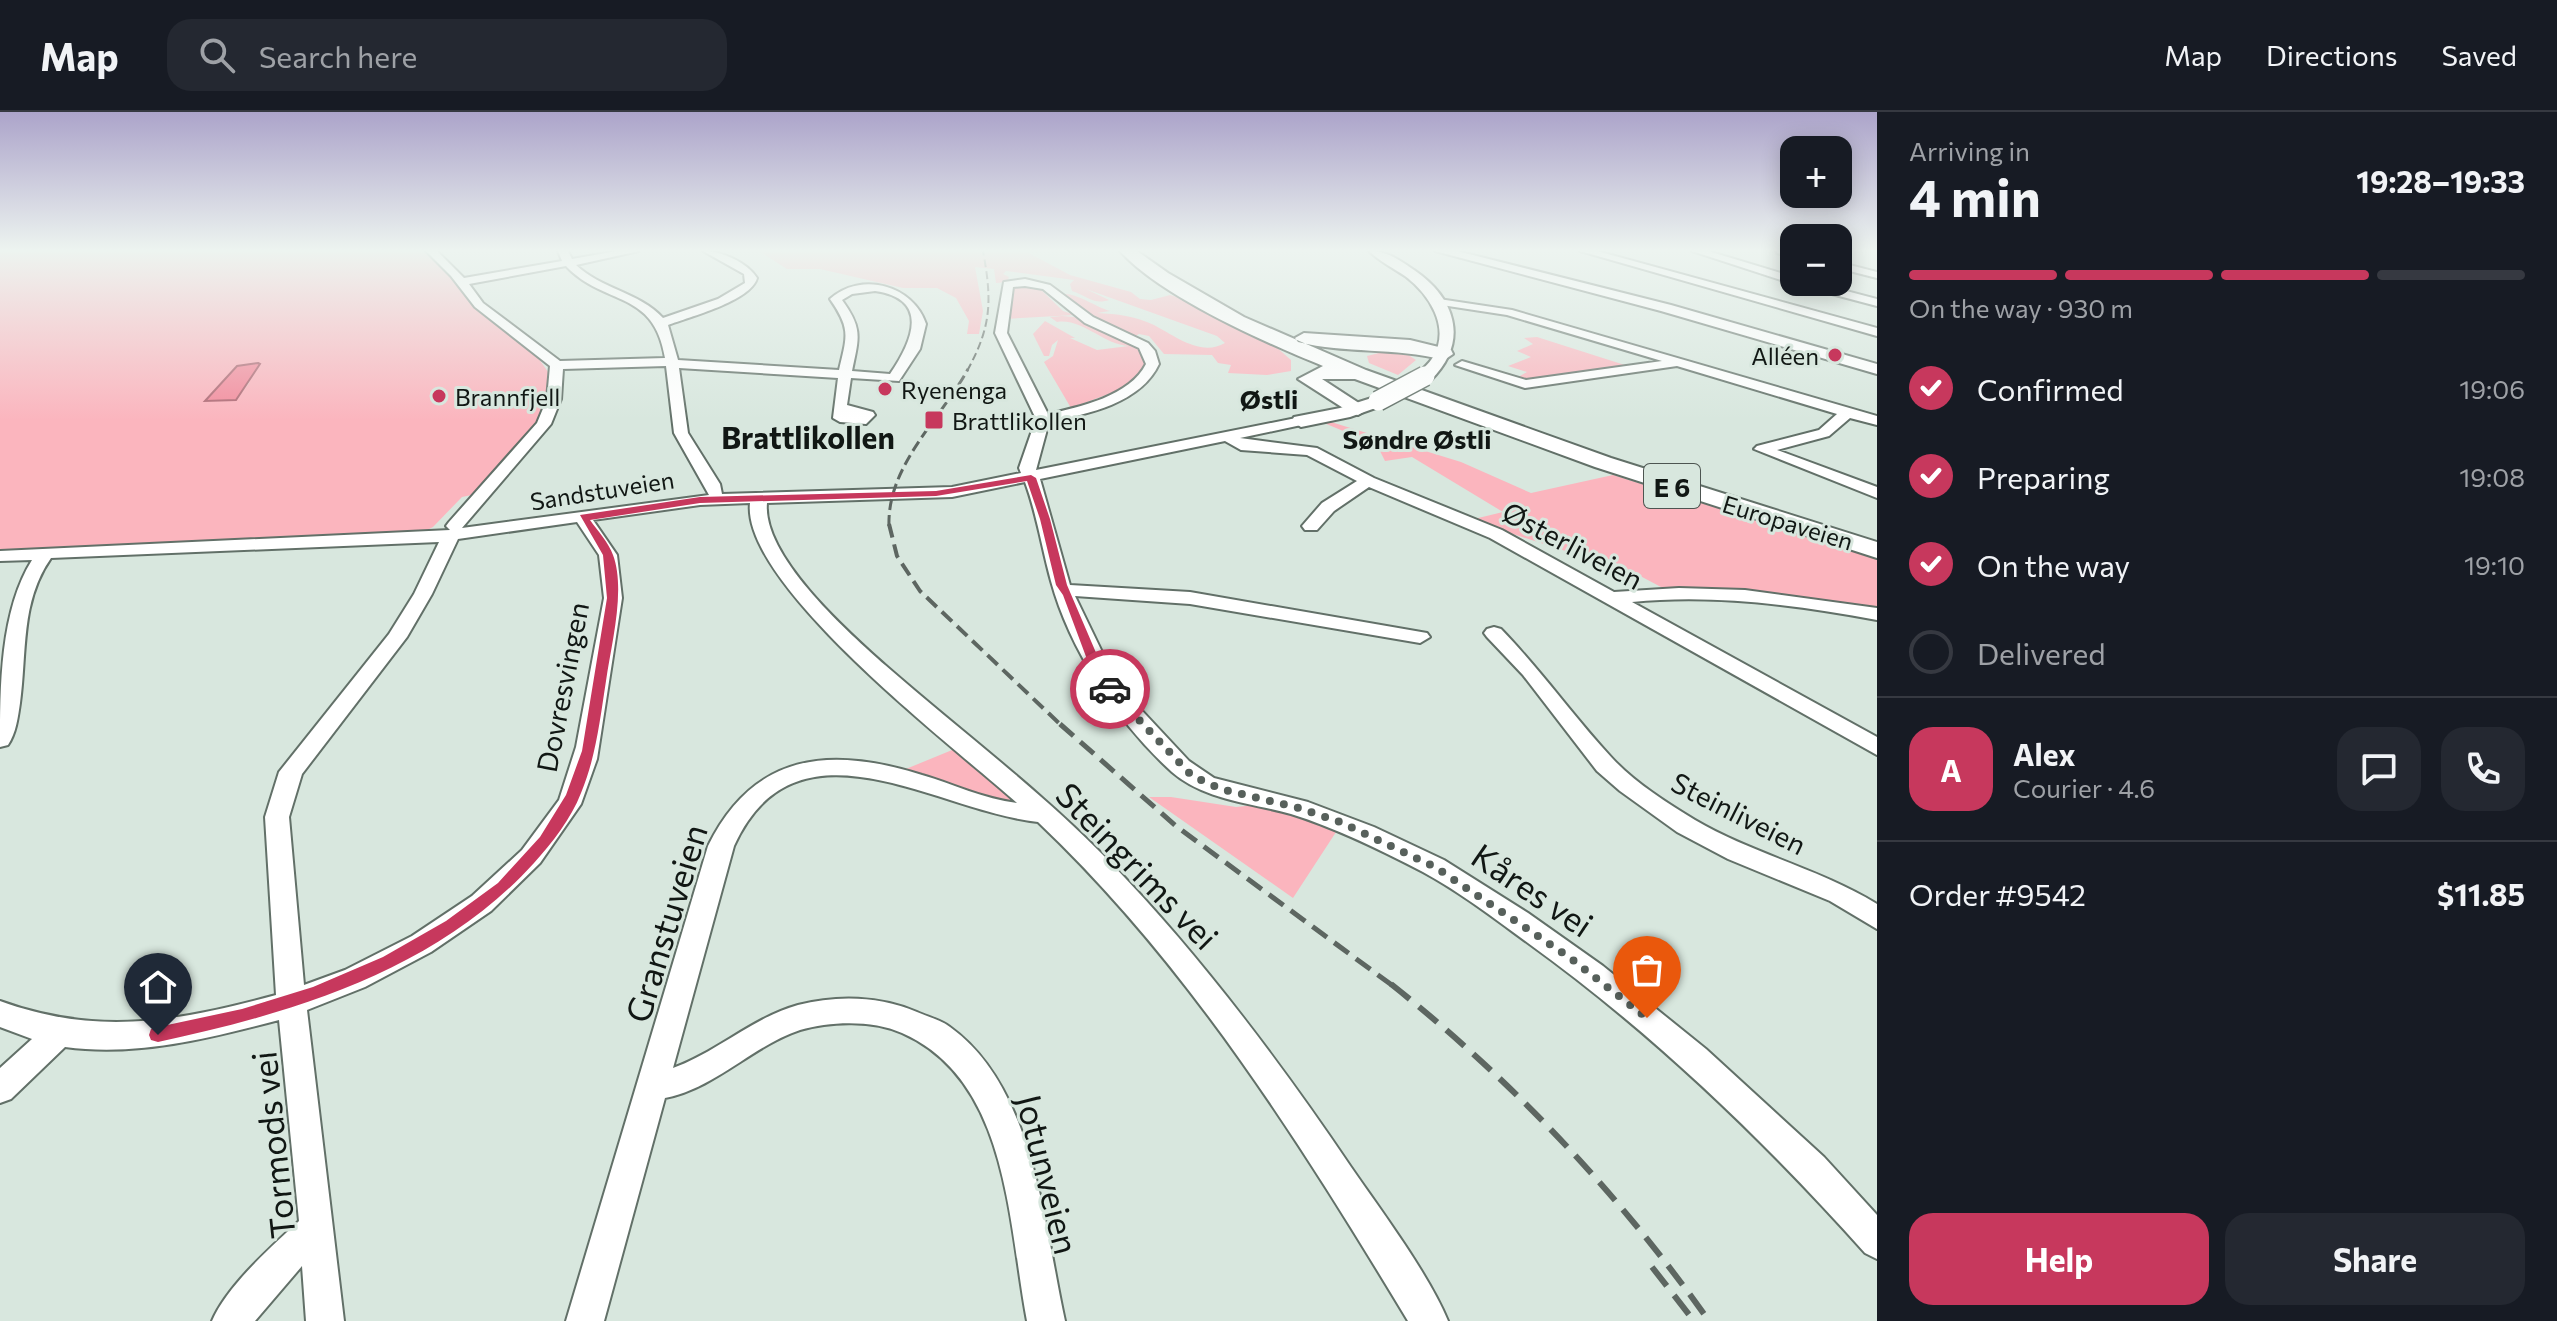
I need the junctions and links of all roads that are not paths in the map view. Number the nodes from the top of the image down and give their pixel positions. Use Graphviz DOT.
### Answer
graph roads {
  1 [pos="482,307"];
  2 [pos="643,307"];
  3 [pos="704,307"];
  4 [pos="841,307"];
  5 [pos="912,307"];
  6 [pos="1004,307"];
  7 [pos="1070,307"];
  8 [pos="1216,307"];
  9 [pos="1228,307"];
  10 [pos="1441,307"];
  11 [pos="1482,307"];
  12 [pos="1664,307"];
  13 [pos="1785,307"];
  14 [pos="661,323"];
  15 [pos="1877,332"];
  16 [pos="1284,341"];
  17 [pos="1436,353"];
  18 [pos="670,362"];
  19 [pos="1680,363"];
  20 [pos="557,365"];
  21 [pos="1462,365"];
  22 [pos="1877,369"];
  23 [pos="845,374"];
  24 [pos="1349,375"];
  25 [pos="1412,381"];
  26 [pos="1360,403"];
  27 [pos="840,407"];
  28 [pos="1847,413"];
  29 [pos="1043,419"];
  30 [pos="1301,421"];
  31 [pos="1877,421"];
  32 [pos="1227,437"];
  33 [pos="1031,478"];
  34 [pos="1368,481"];
  35 [pos="715,492"];
  36 [pos="1877,493"];
  37 [pos="759,498"];
  38 [pos="583,518"];
  39 [pos="1311,526"];
  40 [pos="453,531"];
  41 [pos="1877,544"];
  42 [pos="1877,550"];
  43 [pos="46,553"];
  44 [pos="0,556"];
  45 [pos="1064,590"];
  46 [pos="1612,598"];
  47 [pos="1877,614"];
  48 [pos="1494,633"];
  49 [pos="1420,637"];
  50 [pos="0,740"];
  51 [pos="1877,747"];
  52 [pos="1042,814"];
  53 [pos="1877,918"];
  54 [pos="291,1001"];
  55 [pos="0,1014"];
  56 [pos="59,1033"];
  57 [pos="654,1086"];
  58 [pos="0,1089"];
  59 [pos="316,1229"];
  60 [pos="1877,1241"];
  61 [pos="231,1321"];
  62 [pos="325,1321"];
  63 [pos="585,1321"];
  64 [pos="1046,1321"];
  65 [pos="1429,1321"];
  1 -- 20 [label="street"];
  2 -- 14 [label="street"];
  3 -- 14 [label="street"];
  4 -- 23 [label="street"];
  5 -- 23 [label="street"];
  6 -- 29 [label="street"];
  7 -- 29 [label="street"];
  8 -- 16 [label="highway, Europaveien / E 6"];
  9 -- 16 [label="highway, Europaveien / E 6"];
  10 -- 17 [label="main road, Sandstuveien"];
  11 -- 19 [label="street"];
  12 -- 22 [label="main road"];
  13 -- 15 [label="street"];
  14 -- 18 [label="street"];
  16 -- 17 [label="highway, E 6"];
  16 -- 24 [label="highway, E 6"];
  16 -- 25 [label="highway, Europaveien / E 6"];
  16 -- 26 [label="highway"];
  17 -- 25 [label="main road, Sandstuveien"];
  17 -- 25 [label="highway, E 6"];
  18 -- 20 [label="street"];
  18 -- 23 [label="street"];
  18 -- 35 [label="street"];
  19 -- 21 [label="street"];
  19 -- 28 [label="street"];
  20 -- 40 [label="street, Tormods vei"];
  23 -- 27 [label="street"];
  24 -- 25 [label="highway, E 6"];
  24 -- 26 [label="highway, E 6"];
  25 -- 26 [label="main road, Sandstuveien, bridge"];
  25 -- 41 [label="highway, Europaveien / E 6"];
  25 -- 42 [label="highway, Europaveien / E 6"];
  26 -- 30 [label="main road, Sandstuveien"];
  28 -- 31 [label="street"];
  28 -- 36 [label="street"];
  29 -- 33 [label="street"];
  30 -- 32 [label="street, Sandstuveien"];
  32 -- 33 [label="street, Sandstuveien"];
  32 -- 34 [label="street, Østerliveien"];
  33 -- 37 [label="street, Sandstuveien"];
  33 -- 45 [label="street, Kåres vei"];
  34 -- 39 [label="street"];
  34 -- 46 [label="street, Østerliveien"];
  37 -- 38 [label="street, Sandstuveien"];
  37 -- 52 [label="street, Steingrims vei"];
  38 -- 40 [label="street, Sandstuveien"];
  38 -- 54 [label="street, Dovresvingen"];
  40 -- 43 [label="street, Sandstuveien"];
  40 -- 54 [label="street, Tormods vei"];
  43 -- 44 [label="street, Sandstuveien"];
  43 -- 50 [label="street"];
  45 -- 49 [label="street"];
  45 -- 60 [label="street, Kåres vei"];
  46 -- 47 [label="street"];
  46 -- 51 [label="street, Østerliveien"];
  48 -- 53 [label="street, Steinliveien"];
  52 -- 57 [label="street, Granstuveien"];
  52 -- 65 [label="street, Steingrims vei"];
  54 -- 56 [label="street, Dovresvingen"];
  54 -- 59 [label="street, Tormods vei"];
  55 -- 56 [label="street, Dovresvingen"];
  56 -- 58 [label="street"];
  57 -- 63 [label="street, Granstuveien"];
  57 -- 64 [label="street, Jotunveien"];
  59 -- 61 [label="street"];
  59 -- 62 [label="street, Tormods vei"];
}
